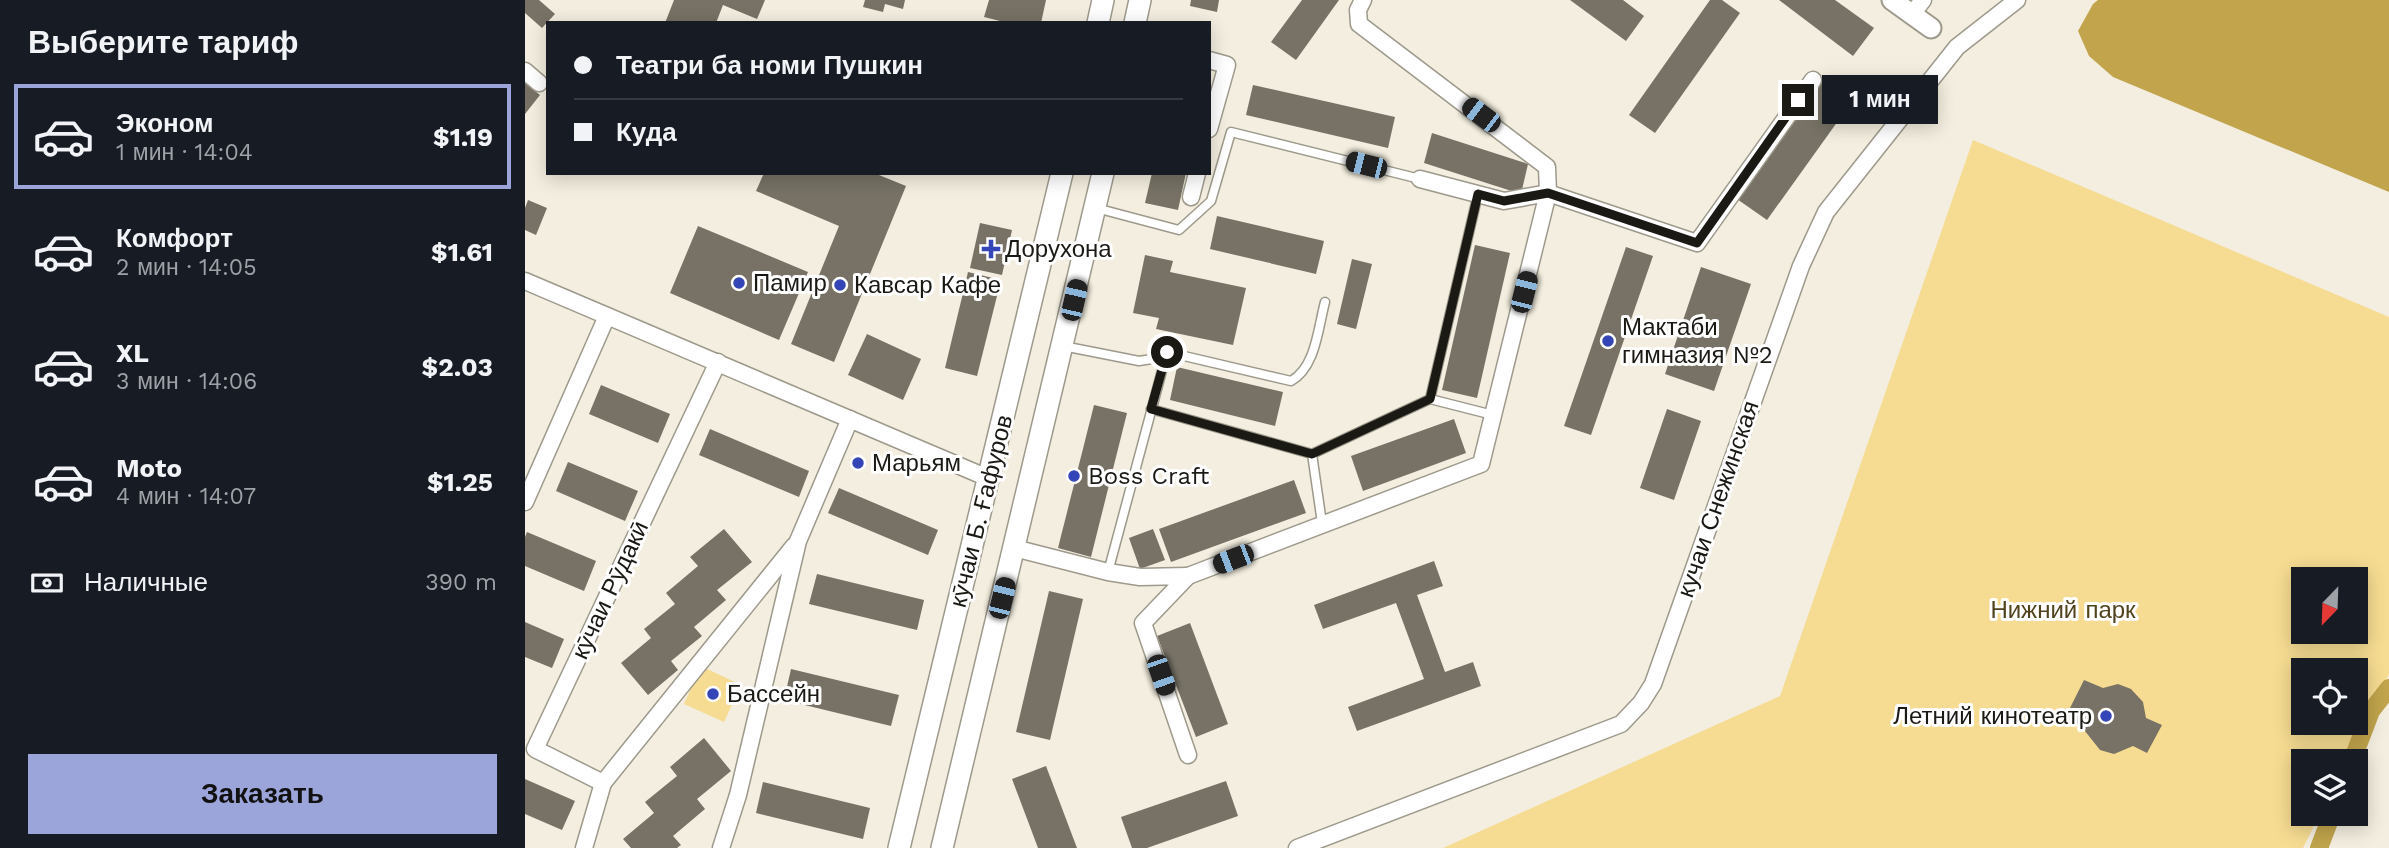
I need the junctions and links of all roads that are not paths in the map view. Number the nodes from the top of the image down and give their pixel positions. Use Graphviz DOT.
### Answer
graph roads {
  1 [pos="1103,0"];
  2 [pos="1140,0"];
  3 [pos="1363,0"];
  4 [pos="1892,0"];
  5 [pos="2017,0"];
  6 [pos="1917,7"];
  7 [pos="1098,21"];
  8 [pos="1135,21"];
  9 [pos="1931,28"];
  10 [pos="1211,61"];
  11 [pos="525,71"];
  12 [pos="1813,80"];
  13 [pos="539,83"];
  14 [pos="1211,122"];
  15 [pos="1062,175"];
  16 [pos="1103,175"];
  17 [pos="1196,175"];
  18 [pos="1420,179"];
  19 [pos="1548,193"];
  20 [pos="1478,194"];
  21 [pos="1191,197"];
  22 [pos="1095,208"];
  23 [pos="525,281"];
  24 [pos="1325,302"];
  25 [pos="607,316"];
  26 [pos="1063,346"];
  27 [pos="1167,352"];
  28 [pos="718,362"];
  29 [pos="1430,399"];
  30 [pos="1151,409"];
  31 [pos="1493,415"];
  32 [pos="850,419"];
  33 [pos="1312,454"];
  34 [pos="988,478"];
  35 [pos="525,502"];
  36 [pos="1322,523"];
  37 [pos="798,541"];
  38 [pos="1014,548"];
  39 [pos="1108,572"];
  40 [pos="1188,576"];
  41 [pos="1188,755"];
  42 [pos="603,783"];
  43 [pos="584,848"];
  44 [pos="721,848"];
  45 [pos="899,848"];
  46 [pos="942,848"];
  47 [pos="1297,848"];
  1 -- 7 [label="main road"];
  2 -- 8 [label="main road"];
  3 -- 19 [label="street"];
  4 -- 6 [label="street"];
  5 -- 47 [label="street, кучаи Снежинская"];
  6 -- 9 [label="street"];
  10 -- 14 [label="street"];
  11 -- 13 [label="street"];
  12 -- 19 [label="street"];
  15 -- 34 [label="main road, кӯчаи Б. Ғафуров"];
  16 -- 22 [label="main road, кӯчаи Б. Ғафуров"];
  17 -- 21 [label="street"];
  18 -- 20 [label="street"];
  18 -- 22 [label="lane"];
  19 -- 20 [label="street"];
  19 -- 31 [label="street"];
  20 -- 29 [label="lane"];
  22 -- 26 [label="main road, кӯчаи Б. Ғафуров"];
  23 -- 25 [label="street"];
  24 -- 27 [label="lane"];
  25 -- 28 [label="street"];
  25 -- 35 [label="street"];
  26 -- 27 [label="lane"];
  26 -- 38 [label="main road, кӯчаи Б. Ғафуров"];
  27 -- 30 [label="lane"];
  28 -- 32 [label="street"];
  28 -- 42 [label="street, кӯчаи Рӯдакӣ"];
  29 -- 31 [label="lane"];
  29 -- 33 [label="lane"];
  30 -- 33 [label="lane"];
  30 -- 39 [label="lane"];
  31 -- 36 [label="street"];
  32 -- 34 [label="street"];
  32 -- 37 [label="street"];
  33 -- 36 [label="lane"];
  34 -- 45 [label="main road, кӯчаи Б. Ғафуров"];
  36 -- 40 [label="street"];
  37 -- 42 [label="street"];
  37 -- 44 [label="street"];
  38 -- 39 [label="street"];
  38 -- 46 [label="main road, кӯчаи Б. Ғафуров"];
  39 -- 40 [label="street"];
  40 -- 41 [label="street"];
  42 -- 43 [label="street"];
}
